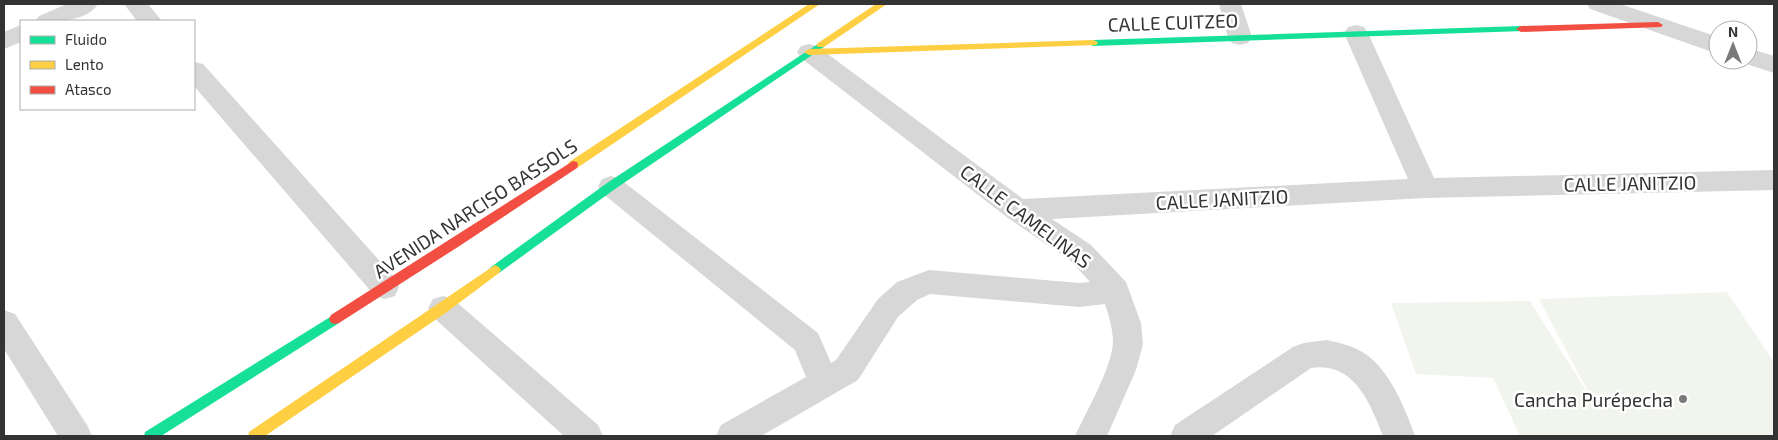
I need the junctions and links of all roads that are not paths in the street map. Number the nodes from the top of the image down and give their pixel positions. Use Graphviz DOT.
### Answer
graph roads {
  1 [pos="87,4"];
  2 [pos="135,4"];
  3 [pos="816,4"];
  4 [pos="882,4"];
  5 [pos="1230,4"];
  6 [pos="1598,4"];
  7 [pos="49,20"];
  8 [pos="149,20"];
  9 [pos="1658,25"];
  10 [pos="20,33"];
  11 [pos="1356,33"];
  12 [pos="1240,37"];
  13 [pos="4,40"];
  14 [pos="1708,42"];
  15 [pos="808,52"];
  16 [pos="1758,59"];
  17 [pos="1774,65"];
  18 [pos="195,71"];
  19 [pos="1774,180"];
  20 [pos="611,186"];
  21 [pos="1425,188"];
  22 [pos="1018,210"];
  23 [pos="385,287"];
  24 [pos="1116,291"];
  25 [pos="443,308"];
  26 [pos="4,323"];
  27 [pos="824,384"];
  28 [pos="76,436"];
  29 [pos="150,436"];
  30 [pos="254,436"];
  31 [pos="588,436"];
  32 [pos="732,436"];
  33 [pos="1091,436"];
  34 [pos="1186,436"];
  35 [pos="1399,436"];
  1 -- 7 [label="street"];
  2 -- 8 [label="street"];
  3 -- 23 [label="street, AVENIDA NARCISO BASSOLS"];
  4 -- 15 [label="street"];
  5 -- 12 [label="street"];
  6 -- 9 [label="street"];
  9 -- 11 [label="street, CALLE CUITZEO"];
  9 -- 14 [label="street"];
  10 -- 13 [label="street"];
  11 -- 12 [label="street, CALLE CUITZEO"];
  11 -- 21 [label="street"];
  12 -- 15 [label="street, CALLE CUITZEO"];
  15 -- 20 [label="street"];
  15 -- 22 [label="street, CALLE CAMELINAS"];
  16 -- 17 [label="street"];
  18 -- 23 [label="street"];
  19 -- 21 [label="street, CALLE JANITZIO"];
  20 -- 25 [label="street"];
  20 -- 27 [label="street"];
  21 -- 22 [label="street, CALLE JANITZIO"];
  22 -- 24 [label="street, CALLE CAMELINAS"];
  23 -- 29 [label="street, AVENIDA NARCISO BASSOLS"];
  24 -- 27 [label="street"];
  24 -- 33 [label="street, CALLE CAMELINAS"];
  25 -- 30 [label="street"];
  25 -- 31 [label="street"];
  26 -- 28 [label="street"];
  27 -- 32 [label="street"];
  34 -- 35 [label="street"];
}
